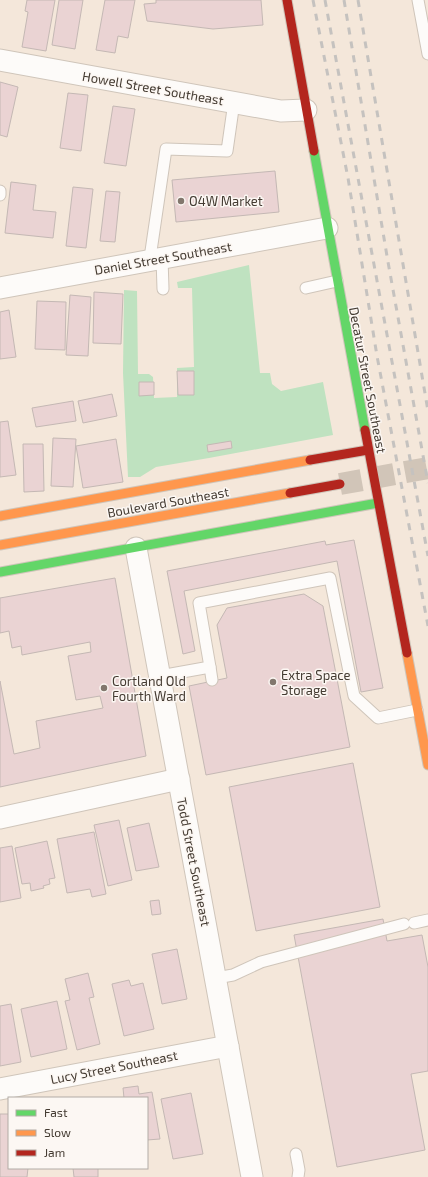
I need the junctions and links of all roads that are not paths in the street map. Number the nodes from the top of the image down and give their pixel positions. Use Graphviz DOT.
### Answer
graph roads {
  1 [pos="287,0"];
  2 [pos="418,0"];
  3 [pos="428,54"];
  4 [pos="0,60"];
  5 [pos="234,102"];
  6 [pos="306,110"];
  7 [pos="0,191"];
  8 [pos="0,196"];
  9 [pos="327,228"];
  10 [pos="157,259"];
  11 [pos="337,281"];
  12 [pos="0,288"];
  13 [pos="162,288"];
  14 [pos="306,288"];
  15 [pos="368,450"];
  16 [pos="340,484"];
  17 [pos="378,503"];
  18 [pos="0,516"];
  19 [pos="0,545"];
  20 [pos="136,548"];
  21 [pos="0,572"];
  22 [pos="210,667"];
  23 [pos="160,676"];
  24 [pos="212,680"];
  25 [pos="417,710"];
  26 [pos="428,765"];
  27 [pos="179,779"];
  28 [pos="0,818"];
  29 [pos="428,920"];
  30 [pos="216,978"];
  31 [pos="228,1046"];
  32 [pos="0,1089"];
  33 [pos="296,1154"];
  34 [pos="252,1177"];
  35 [pos="298,1177"];
  1 -- 6 [label="main road, Decatur Street Southeast"];
  2 -- 3 [label="lane"];
  4 -- 5 [label="street, Howell Street Southeast"];
  5 -- 6 [label="street, Howell Street Southeast"];
  5 -- 10 [label="lane"];
  6 -- 9 [label="main road, Decatur Street Southeast"];
  7 -- 8 [label="lane"];
  9 -- 10 [label="street, Daniel Street Southeast"];
  9 -- 11 [label="main road, Decatur Street Southeast"];
  10 -- 12 [label="street, Daniel Street Southeast"];
  10 -- 13 [label="lane"];
  11 -- 14 [label="lane"];
  11 -- 15 [label="main road, Decatur Street Southeast"];
  15 -- 17 [label="main road, Decatur Street Southeast"];
  15 -- 18 [label="main road"];
  16 -- 19 [label="main road, Boulevard Southeast"];
  17 -- 20 [label="main road"];
  17 -- 25 [label="main road, Decatur Street Southeast"];
  20 -- 21 [label="main road"];
  20 -- 23 [label="street, Todd Street Southeast"];
  22 -- 23 [label="lane"];
  22 -- 24 [label="lane"];
  22 -- 25 [label="lane"];
  23 -- 27 [label="street, Todd Street Southeast"];
  25 -- 26 [label="main road, Decatur Street Southeast"];
  27 -- 28 [label="street"];
  27 -- 30 [label="street, Todd Street Southeast"];
  29 -- 30 [label="lane"];
  30 -- 31 [label="street, Todd Street Southeast"];
  31 -- 32 [label="street, Lucy Street Southeast"];
  31 -- 34 [label="street, Todd Street Southeast"];
  33 -- 35 [label="lane"];
}
